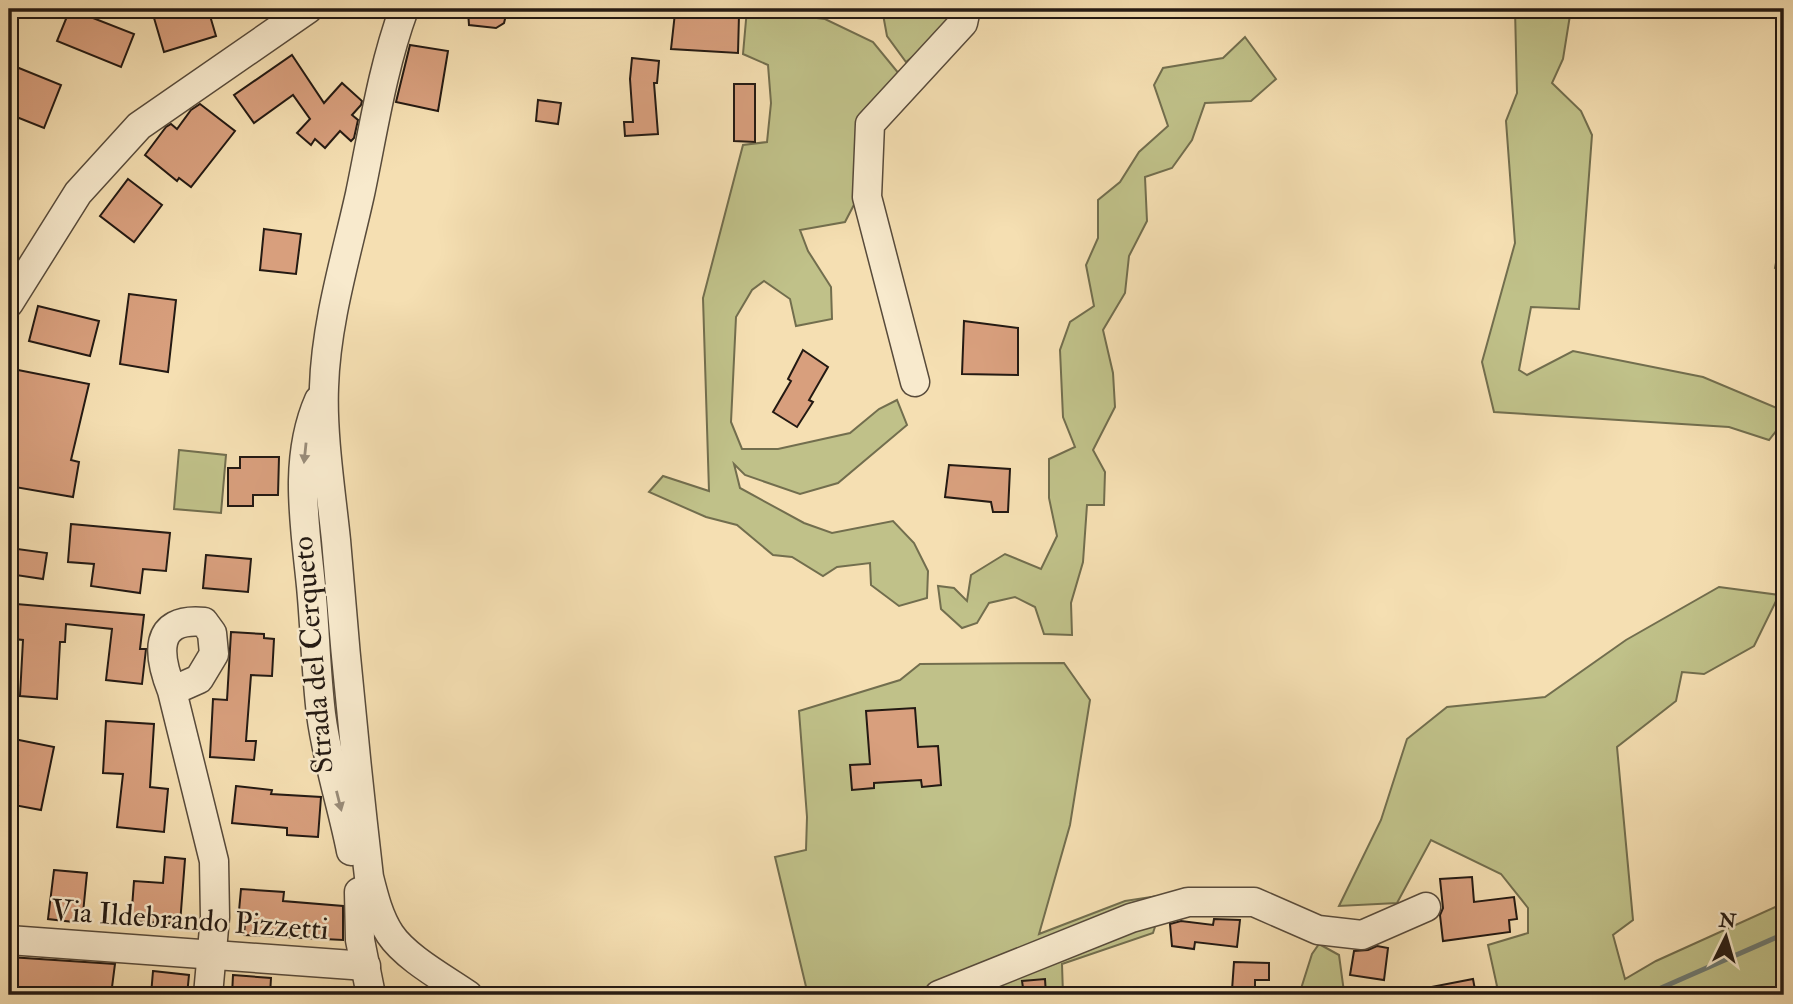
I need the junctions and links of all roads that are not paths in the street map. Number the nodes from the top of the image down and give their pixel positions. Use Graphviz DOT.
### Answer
graph roads {
  1 [pos="308,9"];
  2 [pos="404,9"];
  3 [pos="966,9"];
  4 [pos="9,303"];
  5 [pos="915,382"];
  6 [pos="324,388"];
  7 [pos="172,691"];
  8 [pos="359,892"];
  9 [pos="1426,907"];
  10 [pos="379,913"];
  11 [pos="9,940"];
  12 [pos="211,955"];
  13 [pos="366,967"];
  14 [pos="208,995"];
  15 [pos="371,995"];
  16 [pos="468,995"];
  17 [pos="939,995"];
  1 -- 4 [label="street"];
  2 -- 6 [label="street, Strada del Cerqueto"];
  3 -- 5 [label="street"];
  6 -- 8 [label="street, Strada del Cerqueto, one-way"];
  6 -- 10 [label="street, Strada del Cerqueto"];
  7 -- 12 [label="street"];
  8 -- 10 [label="street, Strada del Cerqueto"];
  8 -- 13 [label="street, Strada del Cerqueto"];
  9 -- 17 [label="street"];
  10 -- 16 [label="street, Strada del Cerqueto"];
  11 -- 12 [label="street, Via Ildebrando Pizzetti"];
  12 -- 13 [label="street, Via Ildebrando Pizzetti"];
  12 -- 14 [label="street"];
  13 -- 15 [label="street, Strada del Cerqueto"];
}
